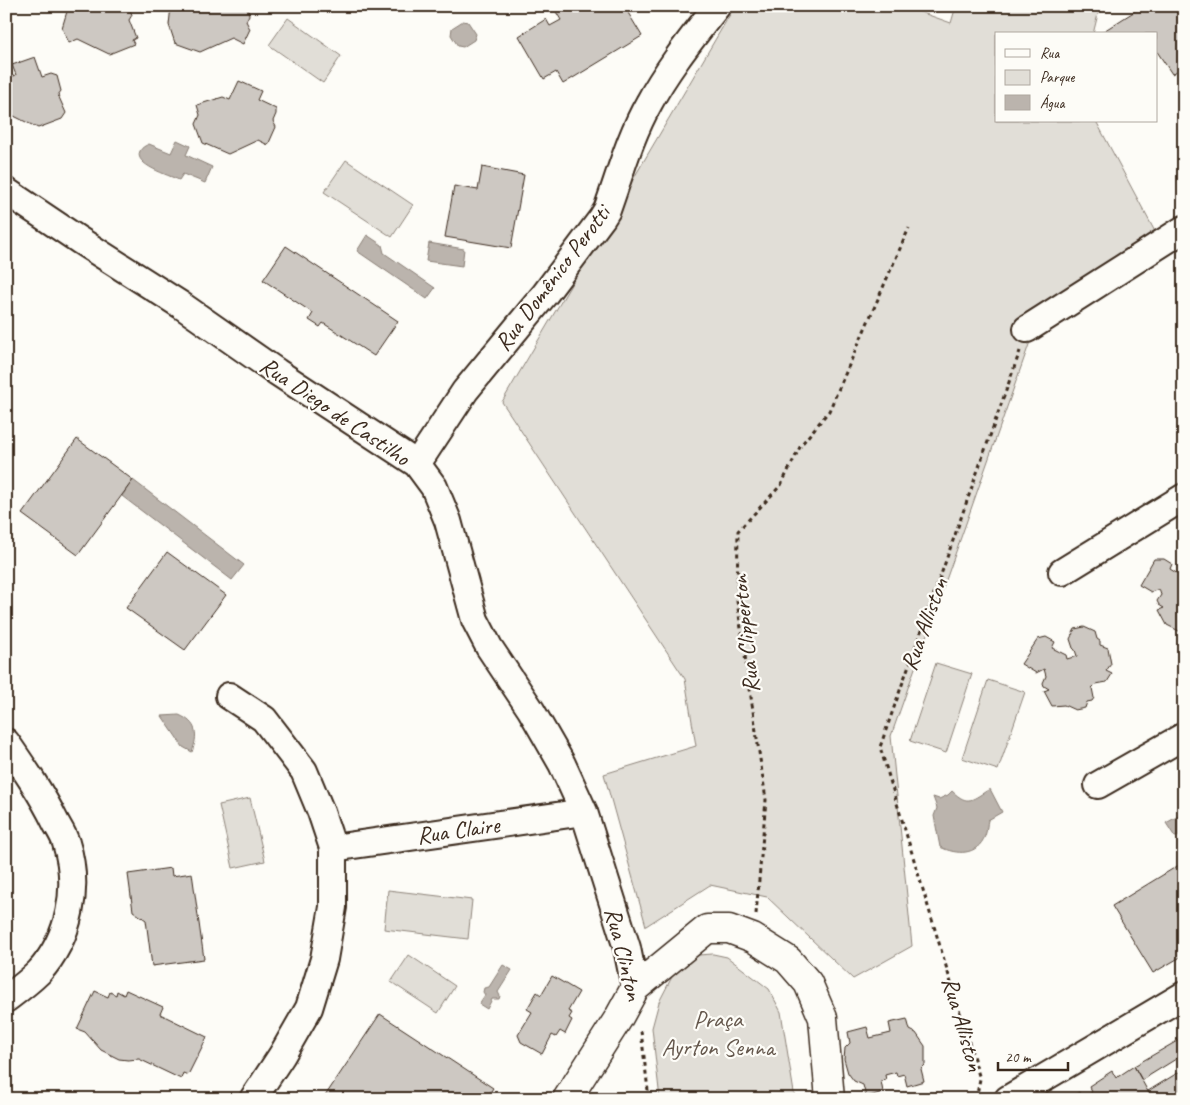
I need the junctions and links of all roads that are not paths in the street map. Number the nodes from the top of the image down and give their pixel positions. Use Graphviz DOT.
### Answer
graph roads {
  1 [pos="717,6"];
  2 [pos="6,190"];
  3 [pos="1184,229"];
  4 [pos="1027,329"];
  5 [pos="417,464"];
  6 [pos="1184,497"];
  7 [pos="1062,572"];
  8 [pos="229,696"];
  9 [pos="1184,736"];
  10 [pos="6,742"];
  11 [pos="1098,785"];
  12 [pos="584,812"];
  13 [pos="333,848"];
  14 [pos="635,988"];
  15 [pos="1184,995"];
  16 [pos="6,999"];
  17 [pos="253,1099"];
  18 [pos="567,1099"];
  19 [pos="830,1099"];
  20 [pos="1008,1099"];
  1 -- 5 [label="street, Rua Domênico Perotti"];
  2 -- 5 [label="street, Rua Diego de Castilho"];
  3 -- 4 [label="street"];
  5 -- 12 [label="street, Rua Diego de Castilho"];
  6 -- 7 [label="street"];
  8 -- 13 [label="street"];
  9 -- 11 [label="street"];
  10 -- 16 [label="street"];
  12 -- 13 [label="street, Rua Claire"];
  12 -- 14 [label="street, Rua Clinton"];
  13 -- 17 [label="street"];
  14 -- 18 [label="street"];
  14 -- 19 [label="street"];
  15 -- 20 [label="street"];
}
